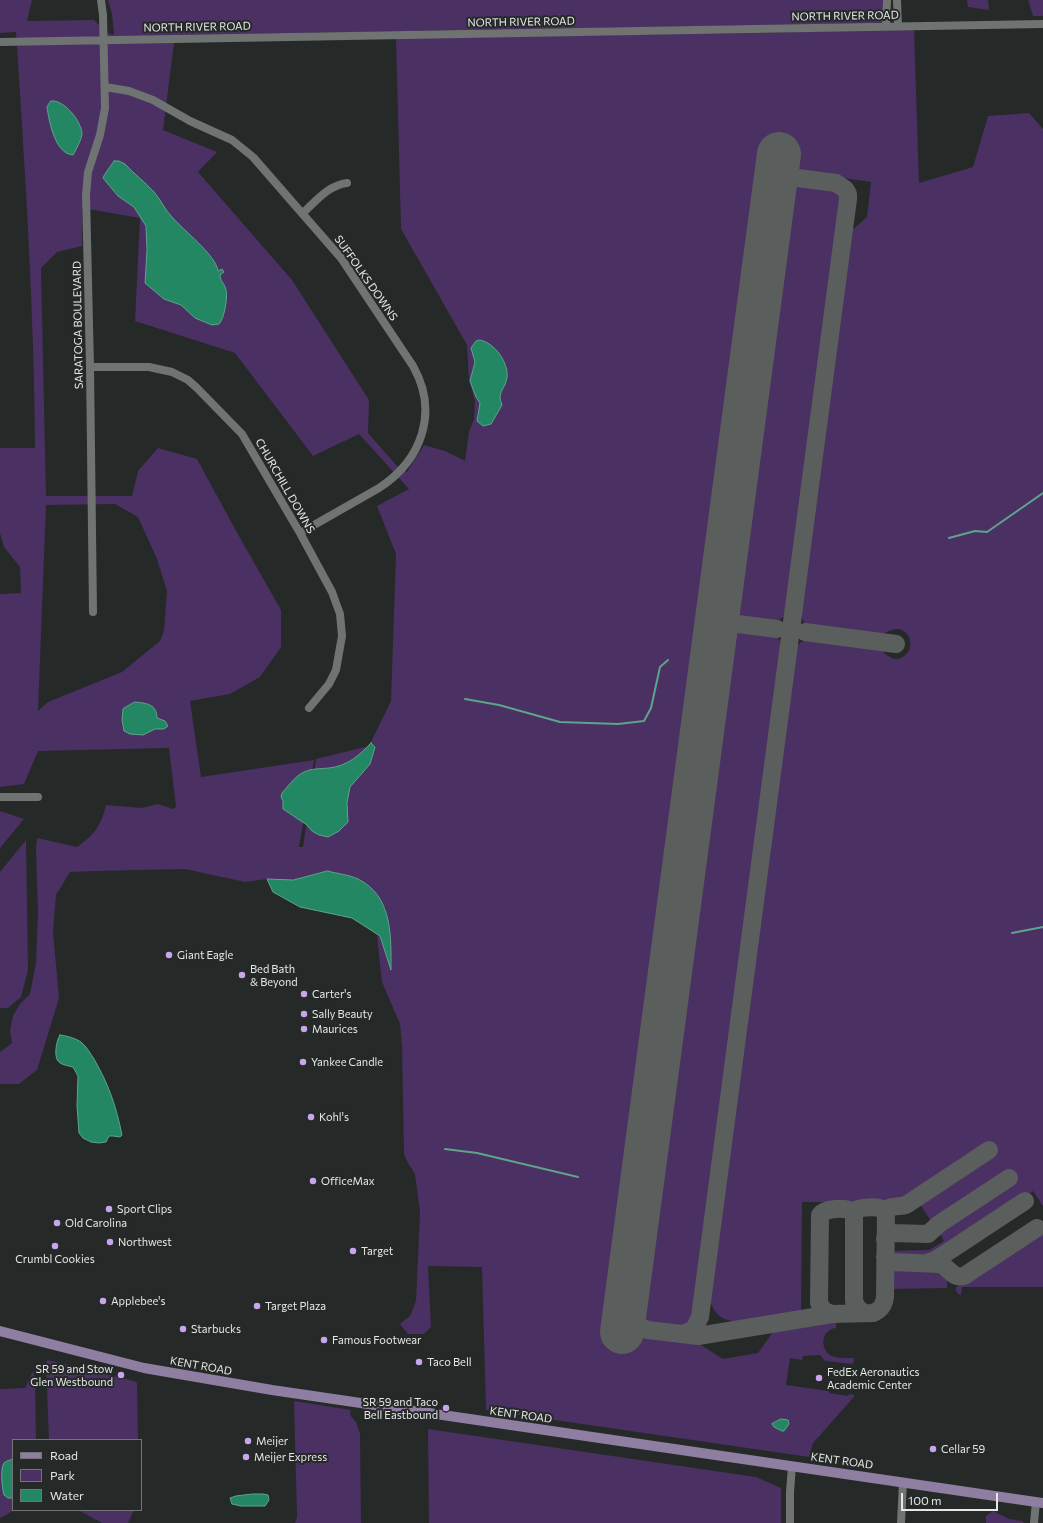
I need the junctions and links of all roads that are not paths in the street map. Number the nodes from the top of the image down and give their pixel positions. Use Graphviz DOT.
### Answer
graph roads {
  1 [pos="101,0"];
  2 [pos="887,0"];
  3 [pos="897,0"];
  4 [pos="1043,24"];
  5 [pos="886,26"];
  6 [pos="898,26"];
  7 [pos="104,40"];
  8 [pos="0,42"];
  9 [pos="105,87"];
  10 [pos="347,183"];
  11 [pos="303,213"];
  12 [pos="90,367"];
  13 [pos="300,533"];
  14 [pos="93,612"];
  15 [pos="310,708"];
  16 [pos="0,797"];
  17 [pos="38,798"];
  18 [pos="0,1331"];
  19 [pos="792,1466"];
  20 [pos="903,1482"];
  21 [pos="1039,1502"];
  22 [pos="790,1523"];
  23 [pos="901,1523"];
  24 [pos="1034,1523"];
  1 -- 7 [label="street, SARATOGA BOULEVARD"];
  2 -- 5 [label="street"];
  3 -- 6 [label="street"];
  4 -- 6 [label="street, NORTH RIVER ROAD"];
  5 -- 6 [label="street, NORTH RIVER ROAD"];
  5 -- 7 [label="street, NORTH RIVER ROAD"];
  7 -- 8 [label="street, NORTH RIVER ROAD"];
  7 -- 9 [label="street, SARATOGA BOULEVARD"];
  9 -- 11 [label="street, SUFFOLKS DOWNS"];
  9 -- 12 [label="street, SARATOGA BOULEVARD"];
  10 -- 11 [label="street"];
  11 -- 13 [label="street, SUFFOLKS DOWNS"];
  12 -- 13 [label="street, CHURCHILL DOWNS"];
  12 -- 14 [label="street, SARATOGA BOULEVARD"];
  13 -- 15 [label="street, CHURCHILL DOWNS"];
  16 -- 17 [label="street"];
  18 -- 19 [label="main road, KENT ROAD"];
  19 -- 20 [label="main road, KENT ROAD"];
  19 -- 22 [label="street"];
  20 -- 21 [label="main road, KENT ROAD"];
  20 -- 23 [label="street"];
  21 -- 24 [label="street"];
}
